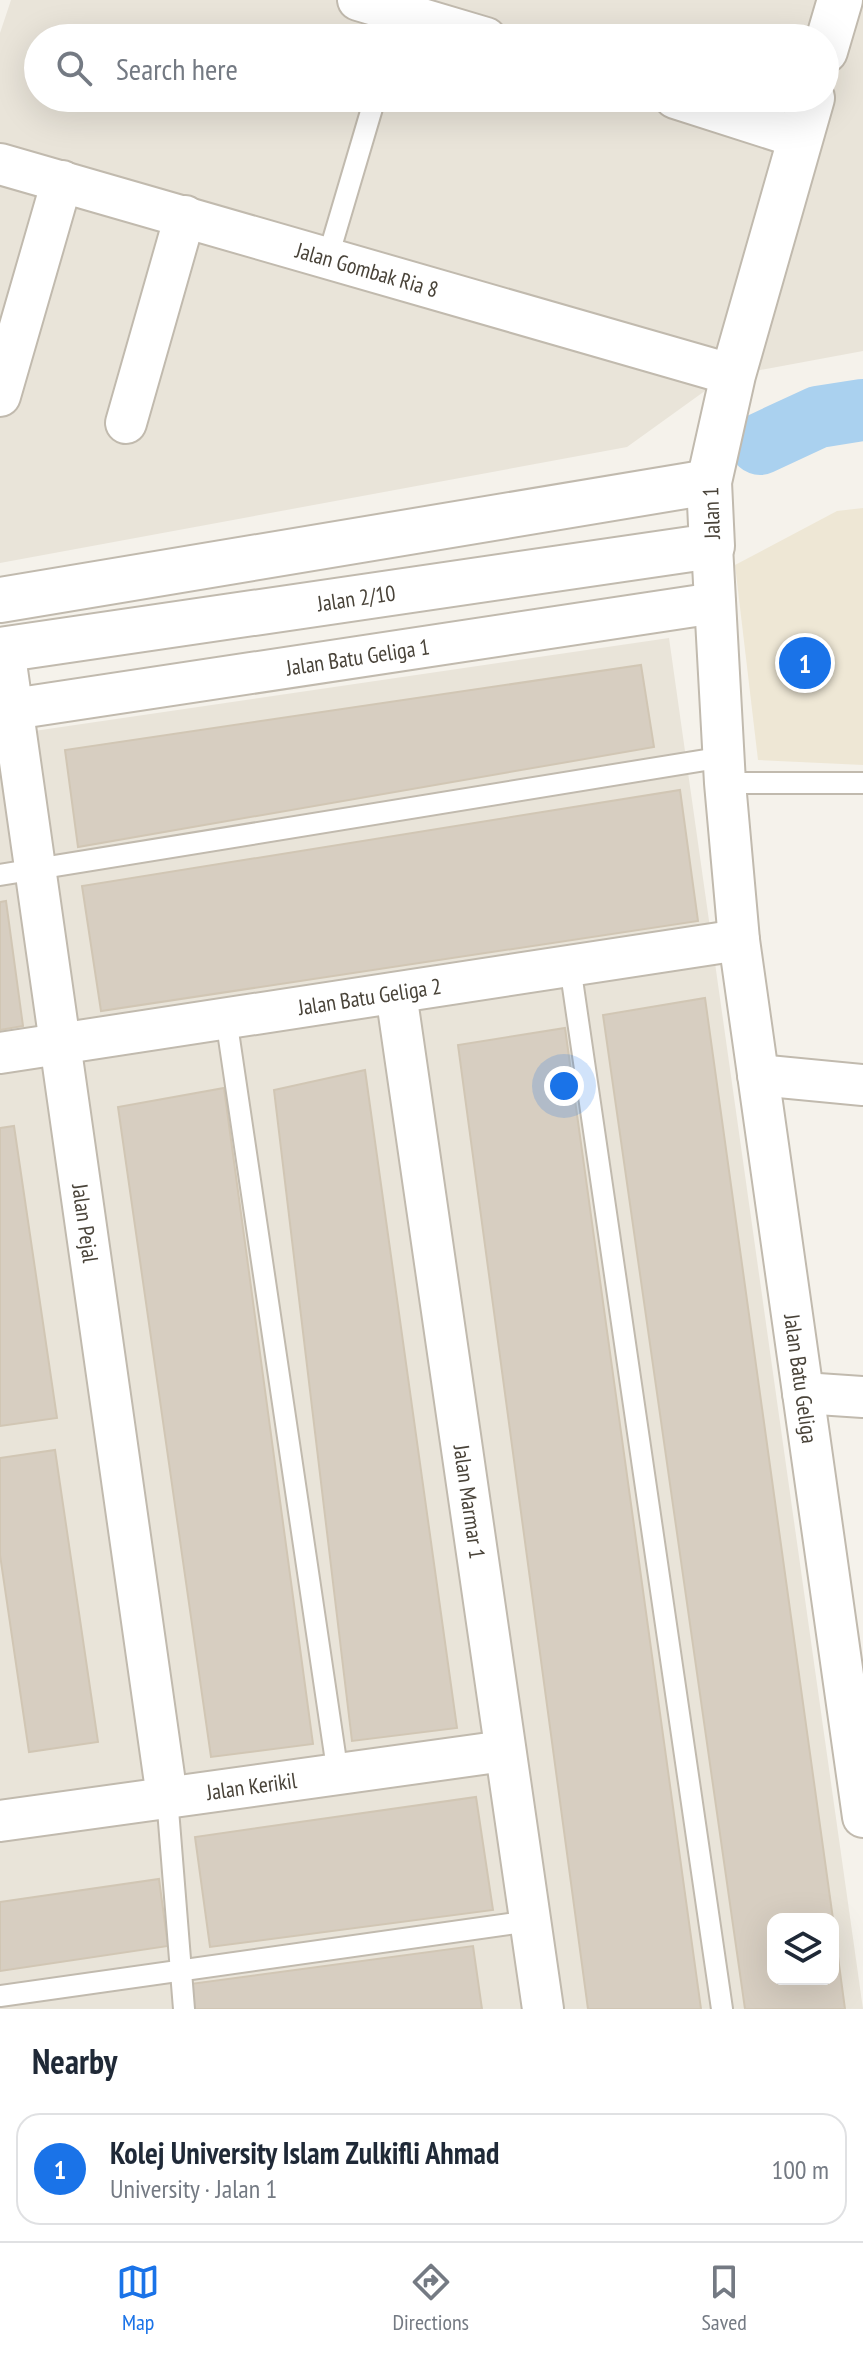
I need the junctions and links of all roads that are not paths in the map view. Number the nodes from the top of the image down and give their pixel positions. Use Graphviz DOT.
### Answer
graph roads {
  1 [pos="358,0"];
  2 [pos="840,0"];
  3 [pos="415,18"];
  4 [pos="436,24"];
  5 [pos="833,24"];
  6 [pos="371,112"];
  7 [pos="767,112"];
  8 [pos="806,118"];
  9 [pos="0,164"];
  10 [pos="62,181"];
  11 [pos="185,216"];
  12 [pos="328,257"];
  13 [pos="733,375"];
  14 [pos="0,396"];
  15 [pos="126,423"];
  16 [pos="709,482"];
  17 [pos="712,546"];
  18 [pos="0,600"];
  19 [pos="715,603"];
  20 [pos="2,650"];
  21 [pos="6,710"];
  22 [pos="724,770"];
  23 [pos="863,783"];
  24 [pos="18,873"];
  25 [pos="739,940"];
  26 [pos="570,966"];
  27 [pos="396,993"];
  28 [pos="226,1018"];
  29 [pos="60,1044"];
  30 [pos="0,1053"];
  31 [pos="758,1075"];
  32 [pos="863,1085"];
  33 [pos="803,1393"];
  34 [pos="863,1397"];
  35 [pos="504,1751"];
  36 [pos="338,1775"];
  37 [pos="167,1797"];
  38 [pos="863,1817"];
  39 [pos="0,1821"];
  40 [pos="531,1921"];
  41 [pos="179,1970"];
  42 [pos="0,1996"];
  43 [pos="184,2009"];
  44 [pos="543,2009"];
  45 [pos="722,2009"];
  1 -- 3 [label="street"];
  2 -- 5 [label="street"];
  3 -- 4 [label="street"];
  6 -- 12 [label="lane"];
  7 -- 8 [label="street"];
  8 -- 13 [label="street, Jalan 1"];
  9 -- 10 [label="street, Jalan Gombak Ria 8"];
  10 -- 11 [label="street, Jalan Gombak Ria 8"];
  10 -- 14 [label="street"];
  11 -- 12 [label="street, Jalan Gombak Ria 8"];
  11 -- 15 [label="street"];
  12 -- 13 [label="street, Jalan Gombak Ria 8"];
  13 -- 16 [label="street, Jalan 1"];
  16 -- 17 [label="street, Jalan 1"];
  16 -- 18 [label="street"];
  17 -- 19 [label="street, Jalan 1"];
  17 -- 20 [label="street, Jalan 2/10"];
  19 -- 21 [label="street, Jalan Batu Geliga 1"];
  19 -- 22 [label="street, Jalan 1"];
  20 -- 21 [label="street, Jalan Pejal"];
  21 -- 24 [label="street, Jalan Pejal"];
  22 -- 23 [label="lane"];
  22 -- 24 [label="lane"];
  22 -- 25 [label="street, Jalan 1"];
  24 -- 29 [label="street, Jalan Pejal"];
  25 -- 26 [label="street, Jalan Batu Geliga 2"];
  25 -- 31 [label="street, Jalan Batu Geliga"];
  26 -- 27 [label="street, Jalan Batu Geliga 2"];
  26 -- 45 [label="lane"];
  27 -- 28 [label="street, Jalan Batu Geliga 2"];
  27 -- 35 [label="street, Jalan Marmar 1"];
  28 -- 29 [label="street, Jalan Batu Geliga 2"];
  28 -- 36 [label="lane"];
  29 -- 30 [label="street, Jalan Batu Geliga 2"];
  29 -- 37 [label="street, Jalan Pejal"];
  31 -- 32 [label="street"];
  31 -- 33 [label="street, Jalan Batu Geliga"];
  33 -- 34 [label="street"];
  33 -- 38 [label="street, Jalan Batu Geliga"];
  35 -- 36 [label="street, Jalan Kerikil"];
  35 -- 40 [label="street, Jalan Marmar 1"];
  36 -- 37 [label="street, Jalan Kerikil"];
  37 -- 39 [label="street, Jalan Kerikil"];
  37 -- 41 [label="lane"];
  40 -- 41 [label="lane"];
  40 -- 44 [label="street, Jalan Marmar 1"];
  41 -- 42 [label="lane"];
  41 -- 43 [label="lane"];
}
